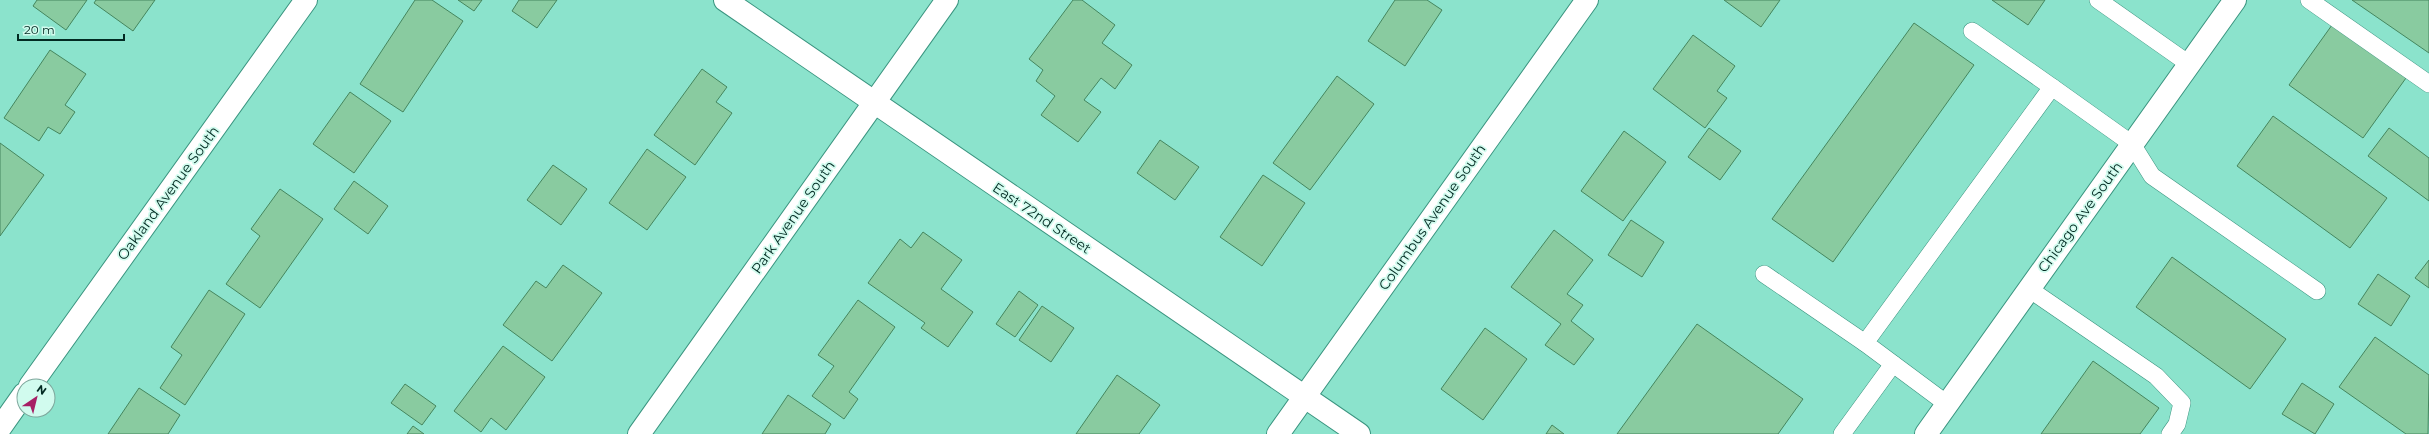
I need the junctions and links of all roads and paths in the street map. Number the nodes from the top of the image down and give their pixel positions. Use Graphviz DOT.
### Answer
graph roads {
  1 [pos="306,0"];
  2 [pos="725,0"];
  3 [pos="947,0"];
  4 [pos="1587,0"];
  5 [pos="2098,0"];
  6 [pos="2235,0"];
  7 [pos="2309,0"];
  8 [pos="1972,31"];
  9 [pos="2189,64"];
  10 [pos="2429,84"];
  11 [pos="2052,87"];
  12 [pos="874,104"];
  13 [pos="2132,144"];
  14 [pos="1764,274"];
  15 [pos="2029,289"];
  16 [pos="2317,291"];
  17 [pos="1864,343"];
  18 [pos="1893,364"];
  19 [pos="36,378"];
  20 [pos="1305,396"];
  21 [pos="1947,404"];
  22 [pos="16,405"];
  23 [pos="0,428"];
  24 [pos="638,434"];
  25 [pos="1278,434"];
  26 [pos="1359,434"];
  27 [pos="1842,434"];
  28 [pos="1926,434"];
  29 [pos="2170,434"];
  1 -- 19 [label="street, Oakland Avenue South"];
  2 -- 12 [label="street, East 72nd Street"];
  3 -- 12 [label="street, Park Avenue South"];
  4 -- 20 [label="street, Columbus Avenue South"];
  5 -- 9 [label="lane"];
  6 -- 9 [label="street, Chicago Ave South"];
  7 -- 10 [label="lane"];
  8 -- 11 [label="lane"];
  9 -- 13 [label="street, Chicago Ave South"];
  11 -- 13 [label="lane"];
  11 -- 17 [label="lane"];
  12 -- 20 [label="street, East 72nd Street"];
  12 -- 24 [label="street, Park Avenue South"];
  13 -- 15 [label="street, Chicago Ave South"];
  13 -- 16 [label="lane"];
  14 -- 17 [label="lane"];
  15 -- 21 [label="street, Chicago Ave South"];
  15 -- 29 [label="lane"];
  17 -- 18 [label="lane"];
  18 -- 21 [label="lane"];
  18 -- 27 [label="lane"];
  20 -- 25 [label="street, Columbus Avenue South"];
  20 -- 26 [label="street, East 72nd Street"];
  21 -- 28 [label="street, Chicago Ave South"];
  22 -- 23 [label="street"];
}
